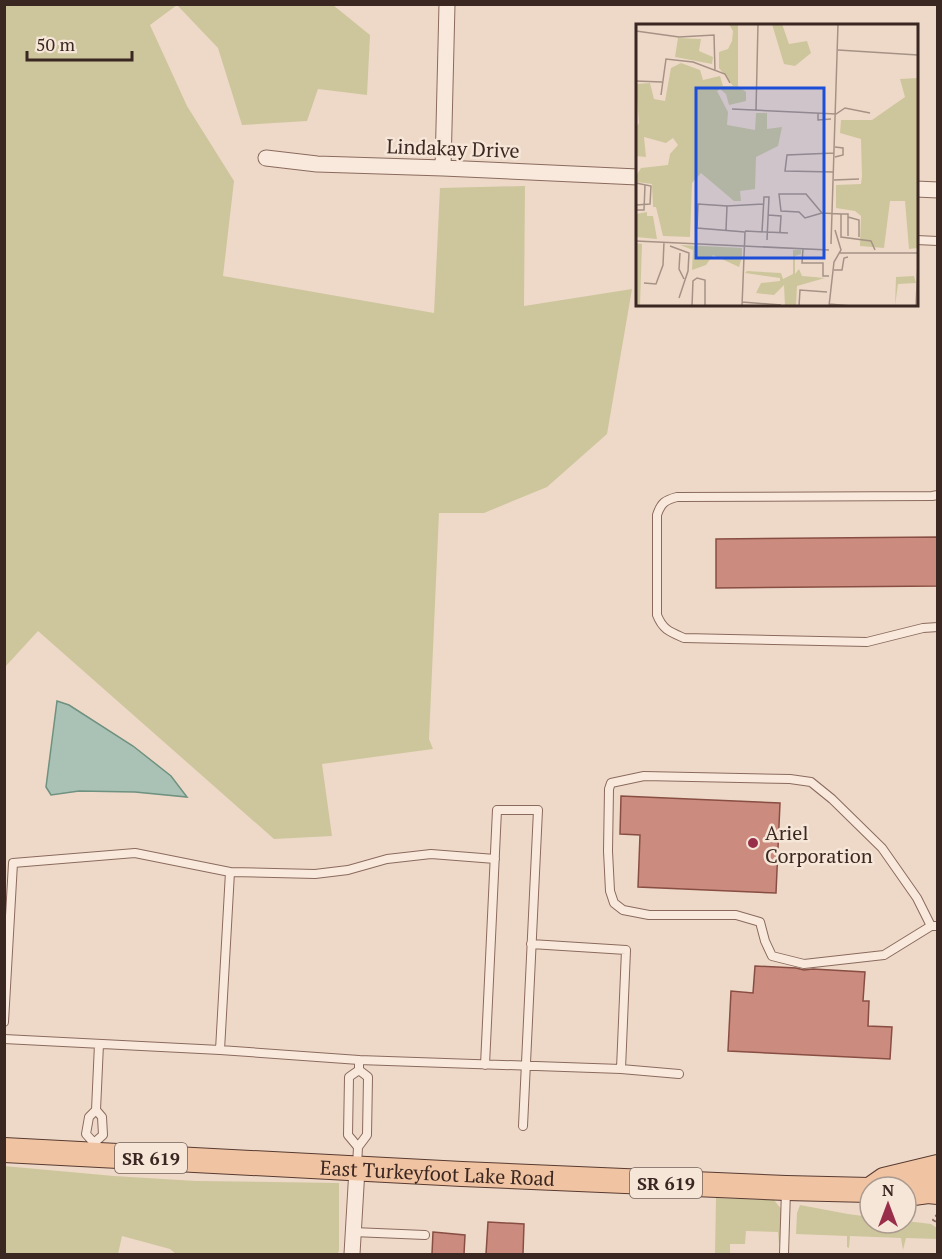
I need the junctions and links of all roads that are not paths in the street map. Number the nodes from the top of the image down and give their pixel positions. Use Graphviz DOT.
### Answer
graph roads {
  1 [pos="447,4"];
  2 [pos="266,158"];
  3 [pos="443,168"];
  4 [pos="636,177"];
  5 [pos="918,189"];
  6 [pos="938,190"];
  7 [pos="918,240"];
  8 [pos="938,241"];
  9 [pos="938,495"];
  10 [pos="938,627"];
  11 [pos="495,859"];
  12 [pos="230,872"];
  13 [pos="934,926"];
  14 [pos="531,944"];
  15 [pos="4,1022"];
  16 [pos="4,1039"];
  17 [pos="99,1044"];
  18 [pos="220,1050"];
  19 [pos="360,1060"];
  20 [pos="485,1065"];
  21 [pos="525,1066"];
  22 [pos="359,1070"];
  23 [pos="621,1070"];
  24 [pos="679,1074"];
  25 [pos="96,1110"];
  26 [pos="523,1126"];
  27 [pos="93,1149"];
  28 [pos="4,1150"];
  29 [pos="358,1158"];
  30 [pos="938,1167"];
  31 [pos="905,1175"];
  32 [pos="786,1188"];
  33 [pos="858,1190"];
  34 [pos="919,1193"];
  35 [pos="938,1211"];
  36 [pos="353,1232"];
  37 [pos="425,1235"];
  38 [pos="352,1254"];
  39 [pos="784,1254"];
  1 -- 3 [label="street"];
  2 -- 3 [label="street, Lindakay Drive"];
  3 -- 4 [label="street, Lindakay Drive"];
  5 -- 6 [label="street"];
  7 -- 8 [label="lane"];
  9 -- 10 [label="lane"];
  11 -- 12 [label="lane"];
  11 -- 14 [label="lane"];
  11 -- 20 [label="lane"];
  12 -- 15 [label="lane"];
  12 -- 18 [label="lane"];
  13 -- 13 [label="lane"];
  14 -- 21 [label="lane"];
  14 -- 23 [label="lane"];
  16 -- 17 [label="lane"];
  17 -- 18 [label="lane"];
  17 -- 25 [label="lane"];
  18 -- 19 [label="lane"];
  19 -- 20 [label="lane"];
  19 -- 22 [label="lane"];
  20 -- 21 [label="lane"];
  21 -- 23 [label="lane"];
  21 -- 26 [label="lane"];
  22 -- 29 [label="lane"];
  22 -- 29 [label="lane"];
  23 -- 24 [label="lane"];
  25 -- 27 [label="lane"];
  25 -- 27 [label="lane"];
  27 -- 28 [label="main road, East Turkeyfoot Lake Road / SR 619"];
  27 -- 29 [label="main road, East Turkeyfoot Lake Road / SR 619"];
  29 -- 32 [label="main road, East Turkeyfoot Lake Road / SR 619"];
  29 -- 36 [label="street"];
  30 -- 31 [label="main road"];
  32 -- 33 [label="main road, East Turkeyfoot Lake Road / SR 619"];
  32 -- 39 [label="lane"];
  34 -- 35 [label="main road"];
  36 -- 37 [label="lane"];
  36 -- 38 [label="street"];
}
